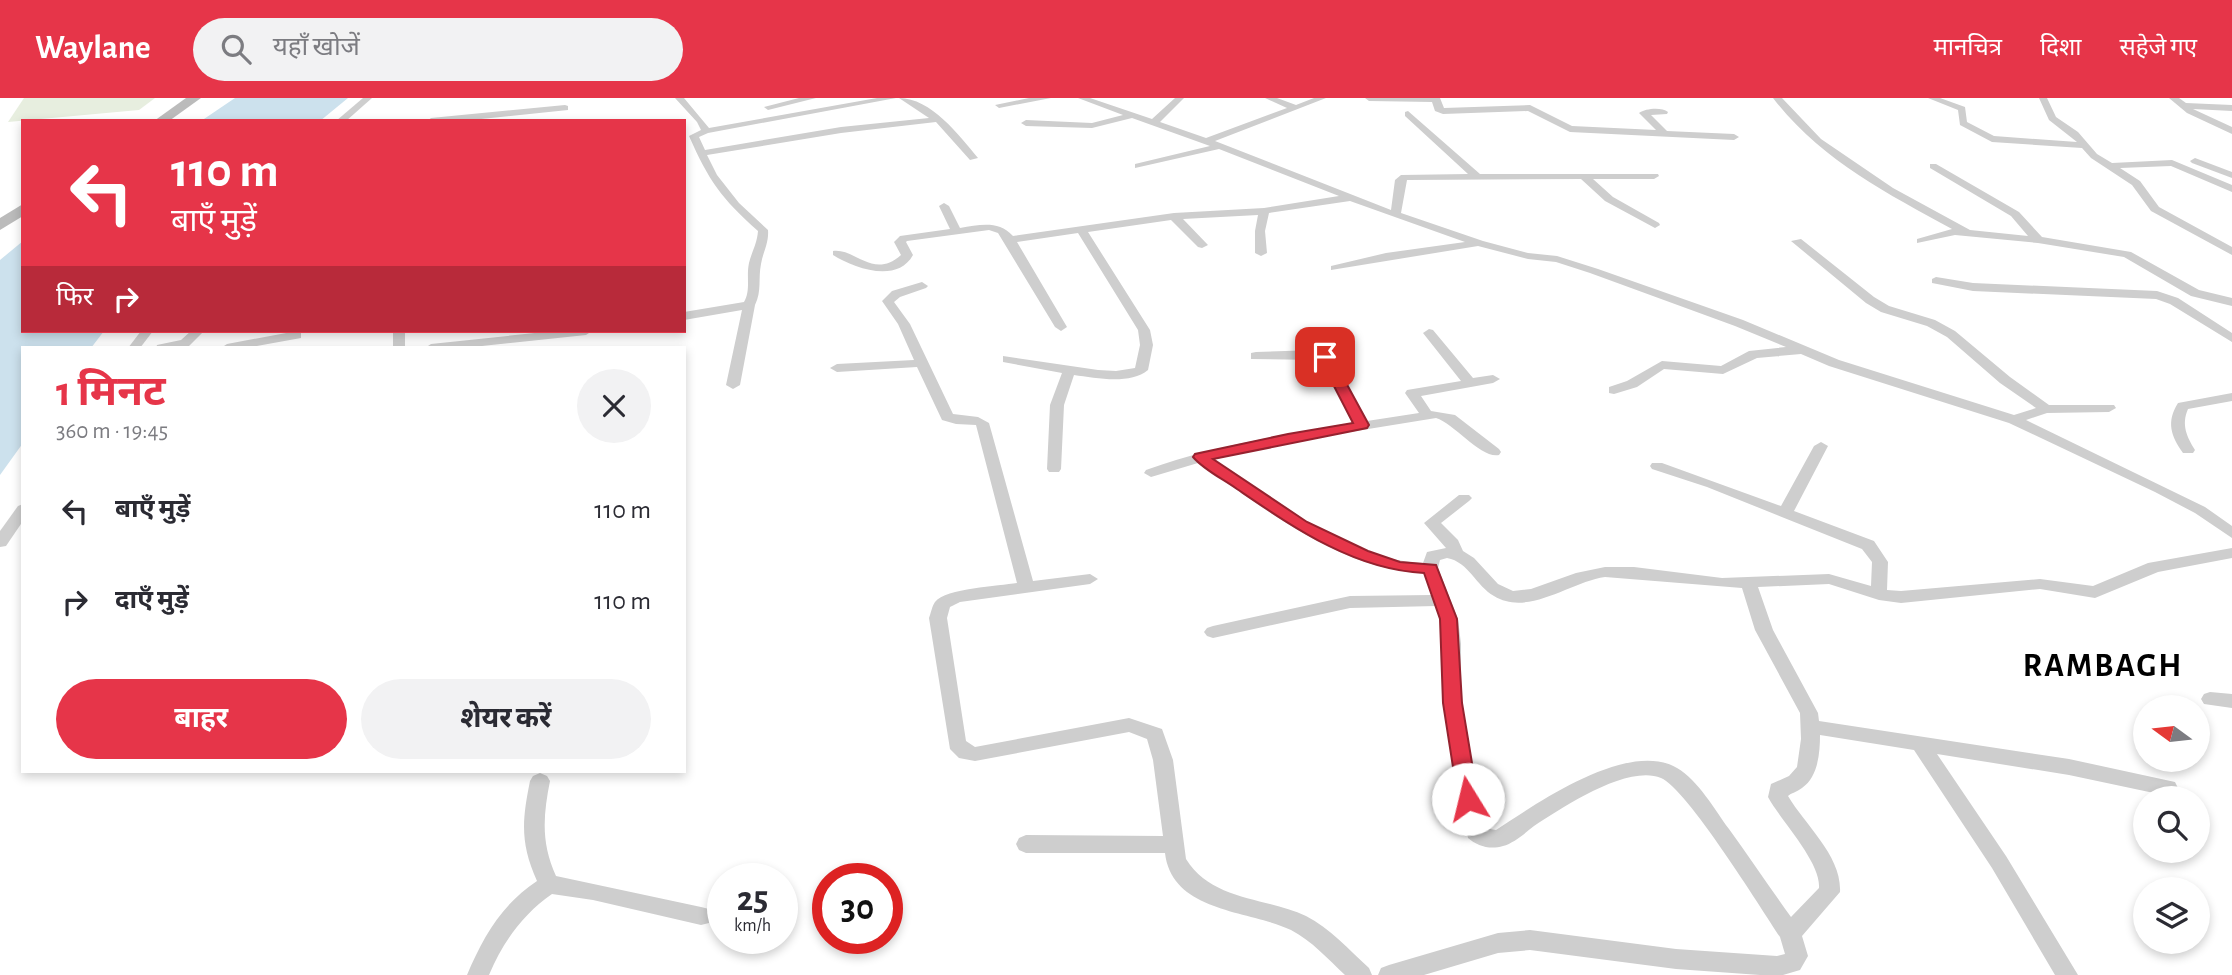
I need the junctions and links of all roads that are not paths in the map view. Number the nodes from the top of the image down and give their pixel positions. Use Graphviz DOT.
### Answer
graph roads {
  1 [pos="195,98"];
  2 [pos="368,98"];
  3 [pos="679,98"];
  4 [pos="812,98"];
  5 [pos="892,98"];
  6 [pos="903,98"];
  7 [pos="1047,98"];
  8 [pos="1082,98"];
  9 [pos="1180,98"];
  10 [pos="1269,98"];
  11 [pos="1322,98"];
  12 [pos="1369,98"];
  13 [pos="1777,98"];
  14 [pos="1932,98"];
  15 [pos="2043,98"];
  16 [pos="2173,98"];
  17 [pos="1436,99"];
  18 [pos="857,101"];
  19 [pos="999,105"];
  20 [pos="2182,106"];
  21 [pos="768,107"];
  22 [pos="565,108"];
  23 [pos="1296,108"];
  24 [pos="2232,108"];
  25 [pos="1664,112"];
  26 [pos="1408,114"];
  27 [pos="1130,116"];
  28 [pos="163,119"];
  29 [pos="344,119"];
  30 [pos="452,119"];
  31 [pos="938,119"];
  32 [pos="1026,123"];
  33 [pos="1152,124"];
  34 [pos="706,131"];
  35 [pos="1662,131"];
  36 [pos="2232,131"];
  37 [pos="1734,137"];
  38 [pos="1206,141"];
  39 [pos="2083,145"];
  40 [pos="1220,146"];
  41 [pos="696,151"];
  42 [pos="973,158"];
  43 [pos="2195,161"];
  44 [pos="1138,166"];
  45 [pos="1933,166"];
  46 [pos="2110,166"];
  47 [pos="2232,175"];
  48 [pos="1654,176"];
  49 [pos="1479,177"];
  50 [pos="1584,177"];
  51 [pos="2232,190"];
  52 [pos="1349,198"];
  53 [pos="944,206"];
  54 [pos="21,210"];
  55 [pos="1264,211"];
  56 [pos="1395,215"];
  57 [pos="1174,216"];
  58 [pos="0,225"];
  59 [pos="1655,225"];
  60 [pos="956,230"];
  61 [pos="1080,230"];
  62 [pos="1967,233"];
  63 [pos="1010,240"];
  64 [pos="2038,240"];
  65 [pos="1797,241"];
  66 [pos="1921,241"];
  67 [pos="1479,243"];
  68 [pos="1202,245"];
  69 [pos="2232,252"];
  70 [pos="837,253"];
  71 [pos="1261,253"];
  72 [pos="1335,268"];
  73 [pos="1936,281"];
  74 [pos="922,286"];
  75 [pos="2232,302"];
  76 [pos="749,305"];
  77 [pos="686,316"];
  78 [pos="1061,327"];
  79 [pos="196,333"];
  80 [pos="467,333"];
  81 [pos="568,333"];
  82 [pos="1429,333"];
  83 [pos="297,335"];
  84 [pos="2232,338"];
  85 [pos="462,345"];
  86 [pos="181,346"];
  87 [pos="238,346"];
  88 [pos="452,346"];
  89 [pos="1804,350"];
  90 [pos="1256,356"];
  91 [pos="1008,359"];
  92 [pos="923,363"];
  93 [pos="837,368"];
  94 [pos="1069,372"];
  95 [pos="1493,379"];
  96 [pos="1469,382"];
  97 [pos="733,385"];
  98 [pos="1614,390"];
  99 [pos="2232,397"];
  100 [pos="2109,408"];
  101 [pos="2046,410"];
  102 [pos="1427,415"];
  103 [pos="2014,420"];
  104 [pos="1362,425"];
  105 [pos="1821,446"];
  106 [pos="2188,450"];
  107 [pos="1494,452"];
  108 [pos="1200,457"];
  109 [pos="1657,466"];
  110 [pos="1054,469"];
  111 [pos="1151,473"];
  112 [pos="1464,498"];
  113 [pos="1786,511"];
  114 [pos="21,512"];
  115 [pos="2232,533"];
  116 [pos="0,542"];
  117 [pos="2232,553"];
  118 [pos="1456,554"];
  119 [pos="1430,568"];
  120 [pos="1090,579"];
  121 [pos="1748,583"];
  122 [pos="1026,587"];
  123 [pos="1880,594"];
  124 [pos="1443,600"];
  125 [pos="1213,632"];
  126 [pos="2210,699"];
  127 [pos="2232,701"];
  128 [pos="1812,727"];
  129 [pos="1919,743"];
  130 [pos="540,781"];
  131 [pos="2159,786"];
  132 [pos="1026,844"];
  133 [pos="1173,845"];
  134 [pos="549,884"];
  135 [pos="701,916"];
  136 [pos="1790,933"];
  137 [pos="1774,970"];
  138 [pos="478,975"];
  139 [pos="1361,975"];
  140 [pos="1389,975"];
  141 [pos="2067,975"];
  1 -- 28 [label="main road"];
  2 -- 29 [label="street"];
  3 -- 34 [label="street"];
  4 -- 21 [label="street"];
  5 -- 18 [label="street"];
  6 -- 31 [label="street"];
  7 -- 19 [label="street"];
  8 -- 27 [label="street"];
  9 -- 33 [label="street"];
  10 -- 23 [label="street"];
  11 -- 23 [label="street"];
  12 -- 17 [label="street"];
  13 -- 62 [label="street"];
  14 -- 39 [label="street"];
  15 -- 39 [label="street"];
  16 -- 20 [label="street"];
  17 -- 35 [label="street"];
  18 -- 34 [label="street"];
  20 -- 24 [label="street"];
  20 -- 36 [label="street"];
  22 -- 30 [label="street"];
  23 -- 38 [label="street"];
  25 -- 35 [label="street"];
  26 -- 49 [label="street"];
  27 -- 32 [label="street"];
  27 -- 33 [label="street"];
  31 -- 41 [label="street"];
  31 -- 42 [label="street"];
  33 -- 38 [label="street"];
  34 -- 41 [label="street"];
  35 -- 37 [label="street"];
  38 -- 40 [label="street"];
  39 -- 46 [label="street"];
  40 -- 44 [label="street"];
  40 -- 52 [label="street"];
  41 -- 76 [label="street"];
  43 -- 47 [label="street"];
  45 -- 64 [label="street"];
  46 -- 51 [label="street"];
  46 -- 69 [label="street"];
  48 -- 50 [label="street"];
  49 -- 50 [label="street"];
  49 -- 56 [label="street"];
  50 -- 59 [label="street"];
  52 -- 55 [label="street"];
  52 -- 56 [label="street"];
  53 -- 60 [label="street"];
  54 -- 58 [label="main road"];
  55 -- 57 [label="street"];
  55 -- 71 [label="street"];
  56 -- 67 [label="street"];
  57 -- 61 [label="street"];
  57 -- 68 [label="street"];
  60 -- 63 [label="street"];
  60 -- 70 [label="street"];
  61 -- 63 [label="street"];
  61 -- 94 [label="street"];
  62 -- 64 [label="street"];
  62 -- 66 [label="street"];
  63 -- 78 [label="street"];
  64 -- 75 [label="street"];
  65 -- 101 [label="street"];
  67 -- 72 [label="street"];
  67 -- 89 [label="street"];
  73 -- 84 [label="street"];
  74 -- 92 [label="street"];
  76 -- 77 [label="street"];
  76 -- 97 [label="street"];
  79 -- 86 [label="street"];
  80 -- 85 [label="street"];
  81 -- 85 [label="street"];
  82 -- 96 [label="street"];
  83 -- 87 [label="street"];
  85 -- 88 [label="street"];
  89 -- 98 [label="street"];
  89 -- 103 [label="street"];
  90 -- 104 [label="street"];
  91 -- 94 [label="street"];
  92 -- 93 [label="street"];
  92 -- 122 [label="street"];
  94 -- 110 [label="street"];
  95 -- 96 [label="street"];
  96 -- 102 [label="street"];
  99 -- 106 [label="street"];
  100 -- 101 [label="street"];
  101 -- 103 [label="street"];
  102 -- 104 [label="street"];
  102 -- 107 [label="street"];
  103 -- 115 [label="street"];
  104 -- 108 [label="street"];
  105 -- 113 [label="street"];
  108 -- 111 [label="street"];
  108 -- 119 [label="street"];
  109 -- 113 [label="street"];
  112 -- 118 [label="street"];
  113 -- 123 [label="street"];
  114 -- 116 [label="street"];
  117 -- 123 [label="street"];
  118 -- 119 [label="street"];
  118 -- 121 [label="street"];
  119 -- 124 [label="street"];
  120 -- 122 [label="street"];
  121 -- 123 [label="street"];
  121 -- 128 [label="street"];
  122 -- 133 [label="street"];
  124 -- 125 [label="street"];
  124 -- 136 [label="street"];
  126 -- 127 [label="street"];
  128 -- 129 [label="street"];
  128 -- 136 [label="street"];
  129 -- 131 [label="street"];
  129 -- 141 [label="street"];
  130 -- 134 [label="street"];
  132 -- 133 [label="street"];
  133 -- 139 [label="street"];
  134 -- 135 [label="street"];
  134 -- 138 [label="street"];
  136 -- 137 [label="street"];
  137 -- 140 [label="street"];
}
